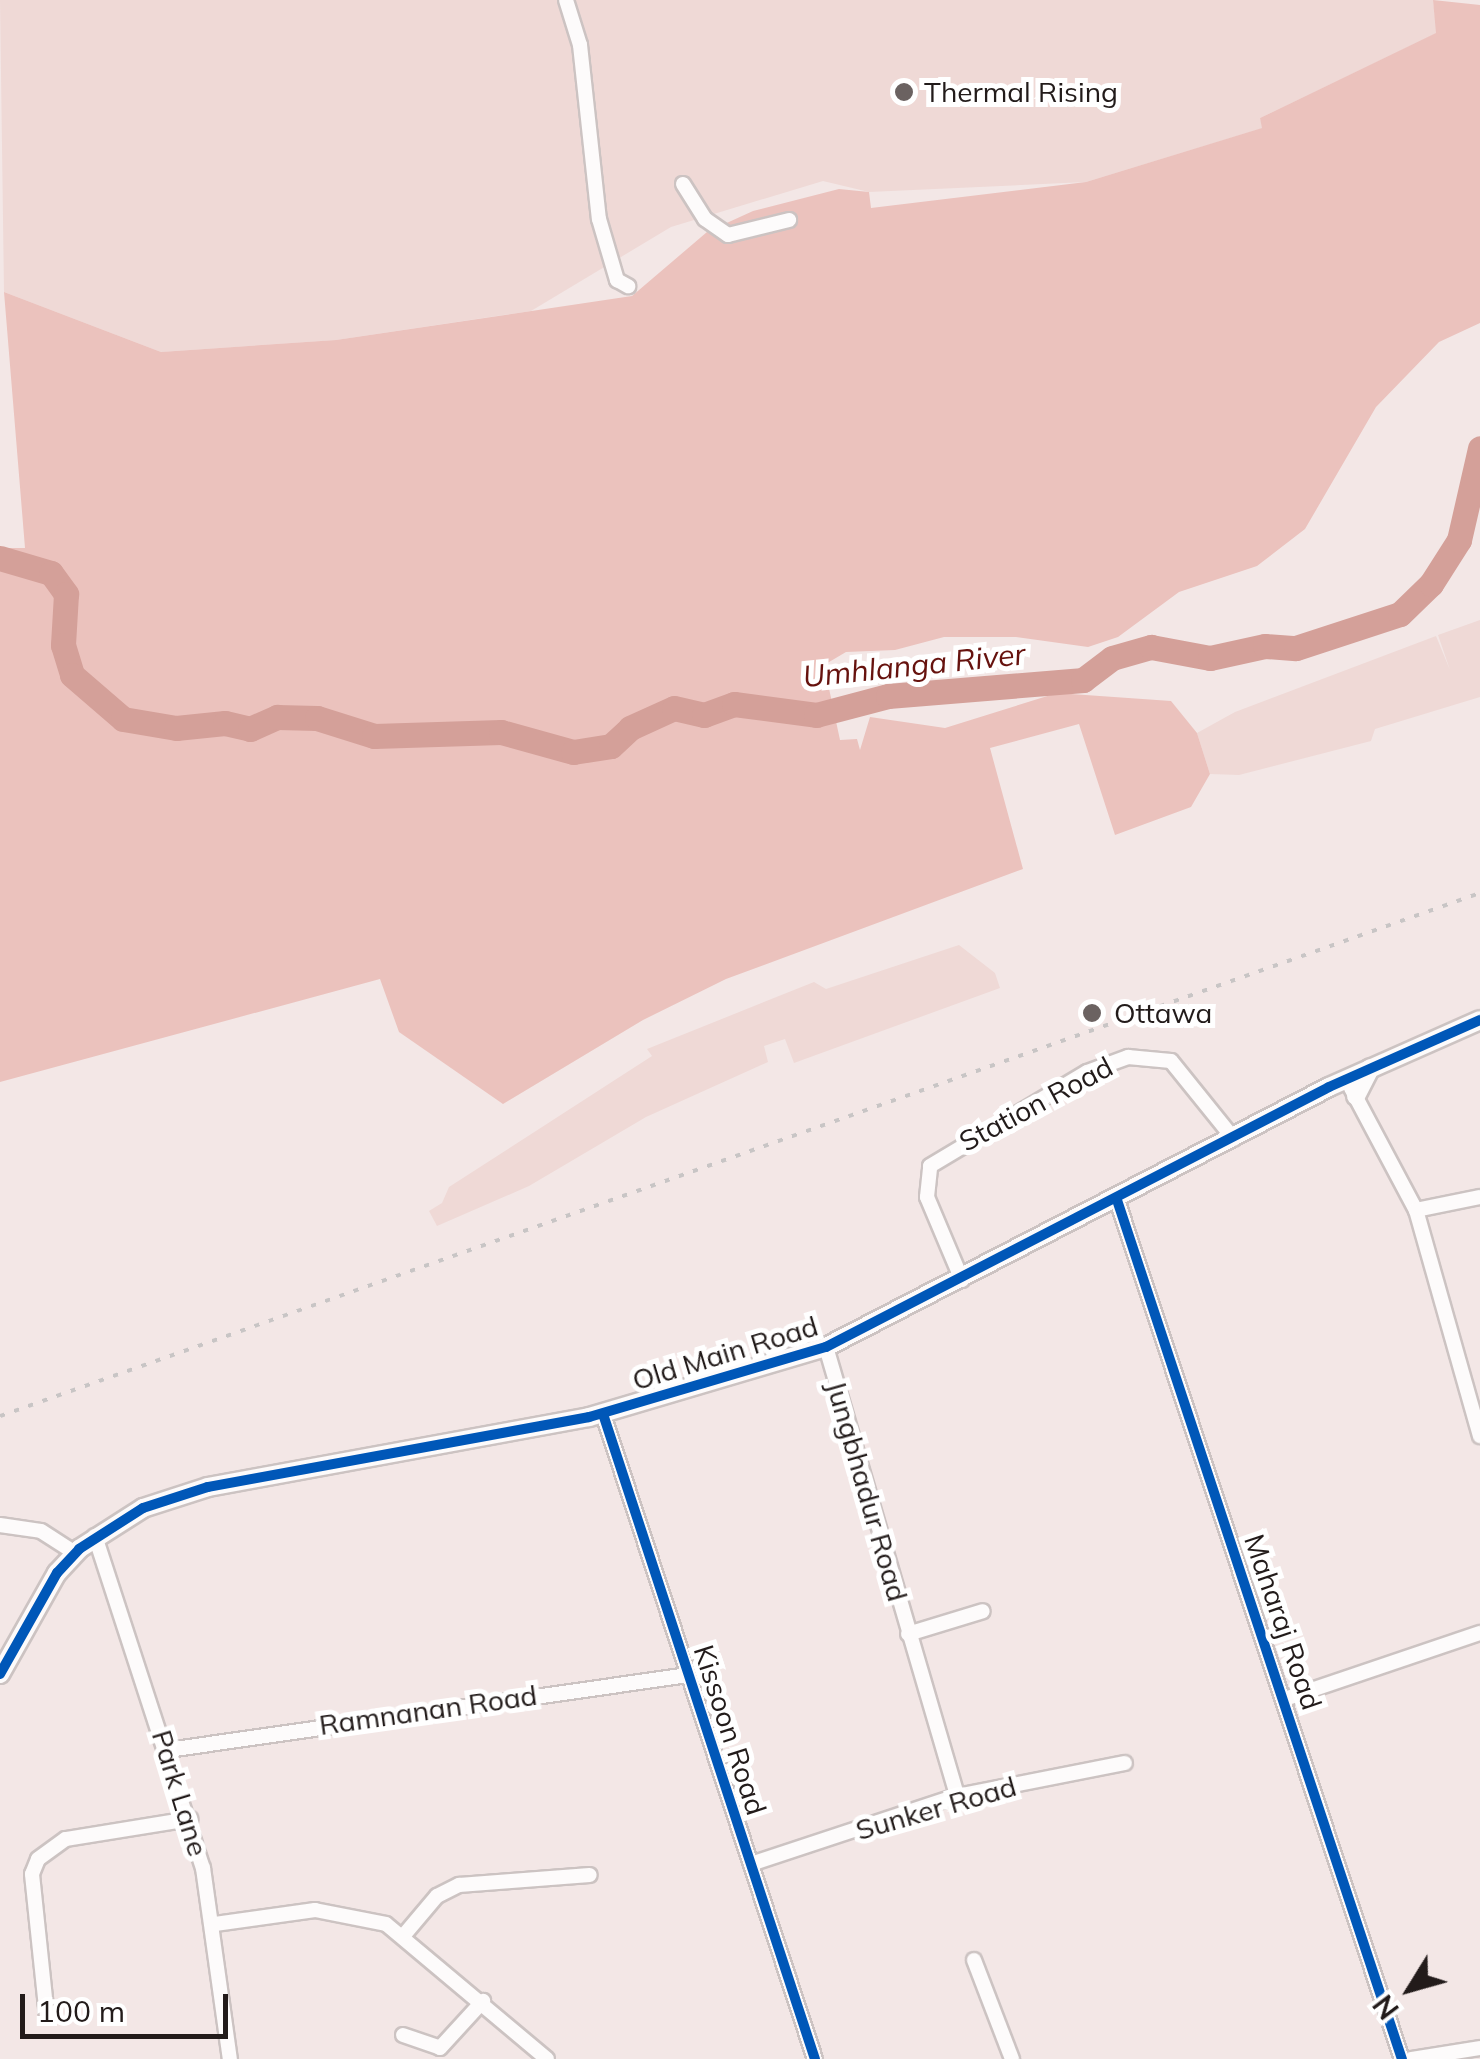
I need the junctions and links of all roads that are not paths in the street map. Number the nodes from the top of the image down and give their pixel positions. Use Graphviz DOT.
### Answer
graph roads {
  1 [pos="566,0"];
  2 [pos="682,184"];
  3 [pos="789,220"];
  4 [pos="628,286"];
  5 [pos="1480,1020"];
  6 [pos="1370,1068"];
  7 [pos="1347,1078"];
  8 [pos="1356,1096"];
  9 [pos="1234,1139"];
  10 [pos="1480,1196"];
  11 [pos="1117,1200"];
  12 [pos="1416,1210"];
  13 [pos="962,1280"];
  14 [pos="826,1347"];
  15 [pos="603,1414"];
  16 [pos="1480,1436"];
  17 [pos="0,1526"];
  18 [pos="95,1536"];
  19 [pos="75,1553"];
  20 [pos="983,1611"];
  21 [pos="1480,1633"];
  22 [pos="908,1634"];
  23 [pos="0,1674"];
  24 [pos="688,1675"];
  25 [pos="1285,1699"];
  26 [pos="168,1750"];
  27 [pos="1125,1763"];
  28 [pos="956,1796"];
  29 [pos="190,1819"];
  30 [pos="751,1864"];
  31 [pos="590,1876"];
  32 [pos="215,1924"];
  33 [pos="404,1935"];
  34 [pos="974,1960"];
  35 [pos="483,2000"];
  36 [pos="46,2017"];
  37 [pos="404,2035"];
  38 [pos="1480,2048"];
  39 [pos="230,2059"];
  40 [pos="547,2059"];
  41 [pos="814,2059"];
  42 [pos="1012,2059"];
  43 [pos="1402,2059"];
  44 [pos="1411,2059"];
  1 -- 4 [label="street"];
  2 -- 3 [label="street"];
  5 -- 6 [label="street, Old Main Road"];
  6 -- 7 [label="street, Old Main Road"];
  6 -- 8 [label="street"];
  7 -- 8 [label="street"];
  7 -- 9 [label="street, Old Main Road"];
  8 -- 12 [label="street"];
  9 -- 11 [label="street, Old Main Road"];
  9 -- 13 [label="street, Station Road"];
  10 -- 12 [label="street"];
  11 -- 13 [label="street, Old Main Road"];
  11 -- 25 [label="street, Maharaj Road"];
  12 -- 16 [label="street"];
  13 -- 14 [label="street, Old Main Road"];
  14 -- 15 [label="street, Old Main Road"];
  14 -- 22 [label="street, Jungbhadur Road"];
  15 -- 18 [label="street, Old Main Road"];
  15 -- 24 [label="street, Kissoon Road"];
  17 -- 19 [label="street"];
  18 -- 19 [label="street, Old Main Road"];
  18 -- 26 [label="street, Park Lane"];
  19 -- 23 [label="street, Old Main Road"];
  20 -- 22 [label="street, Jungbhadur Road"];
  21 -- 25 [label="street"];
  22 -- 28 [label="street, Jungbhadur Road"];
  24 -- 26 [label="street, Ramnanan Road"];
  24 -- 30 [label="street, Kissoon Road"];
  25 -- 43 [label="street, Maharaj Road"];
  26 -- 29 [label="street, Park Lane"];
  27 -- 28 [label="street, Sunker Road"];
  28 -- 30 [label="street, Sunker Road"];
  29 -- 32 [label="street, Park Lane"];
  29 -- 36 [label="street"];
  30 -- 41 [label="street, Kissoon Road"];
  31 -- 33 [label="street"];
  32 -- 33 [label="street"];
  32 -- 39 [label="street, Park Lane"];
  33 -- 35 [label="street"];
  34 -- 42 [label="street"];
  35 -- 37 [label="street"];
  35 -- 40 [label="street"];
  38 -- 44 [label="street"];
}
